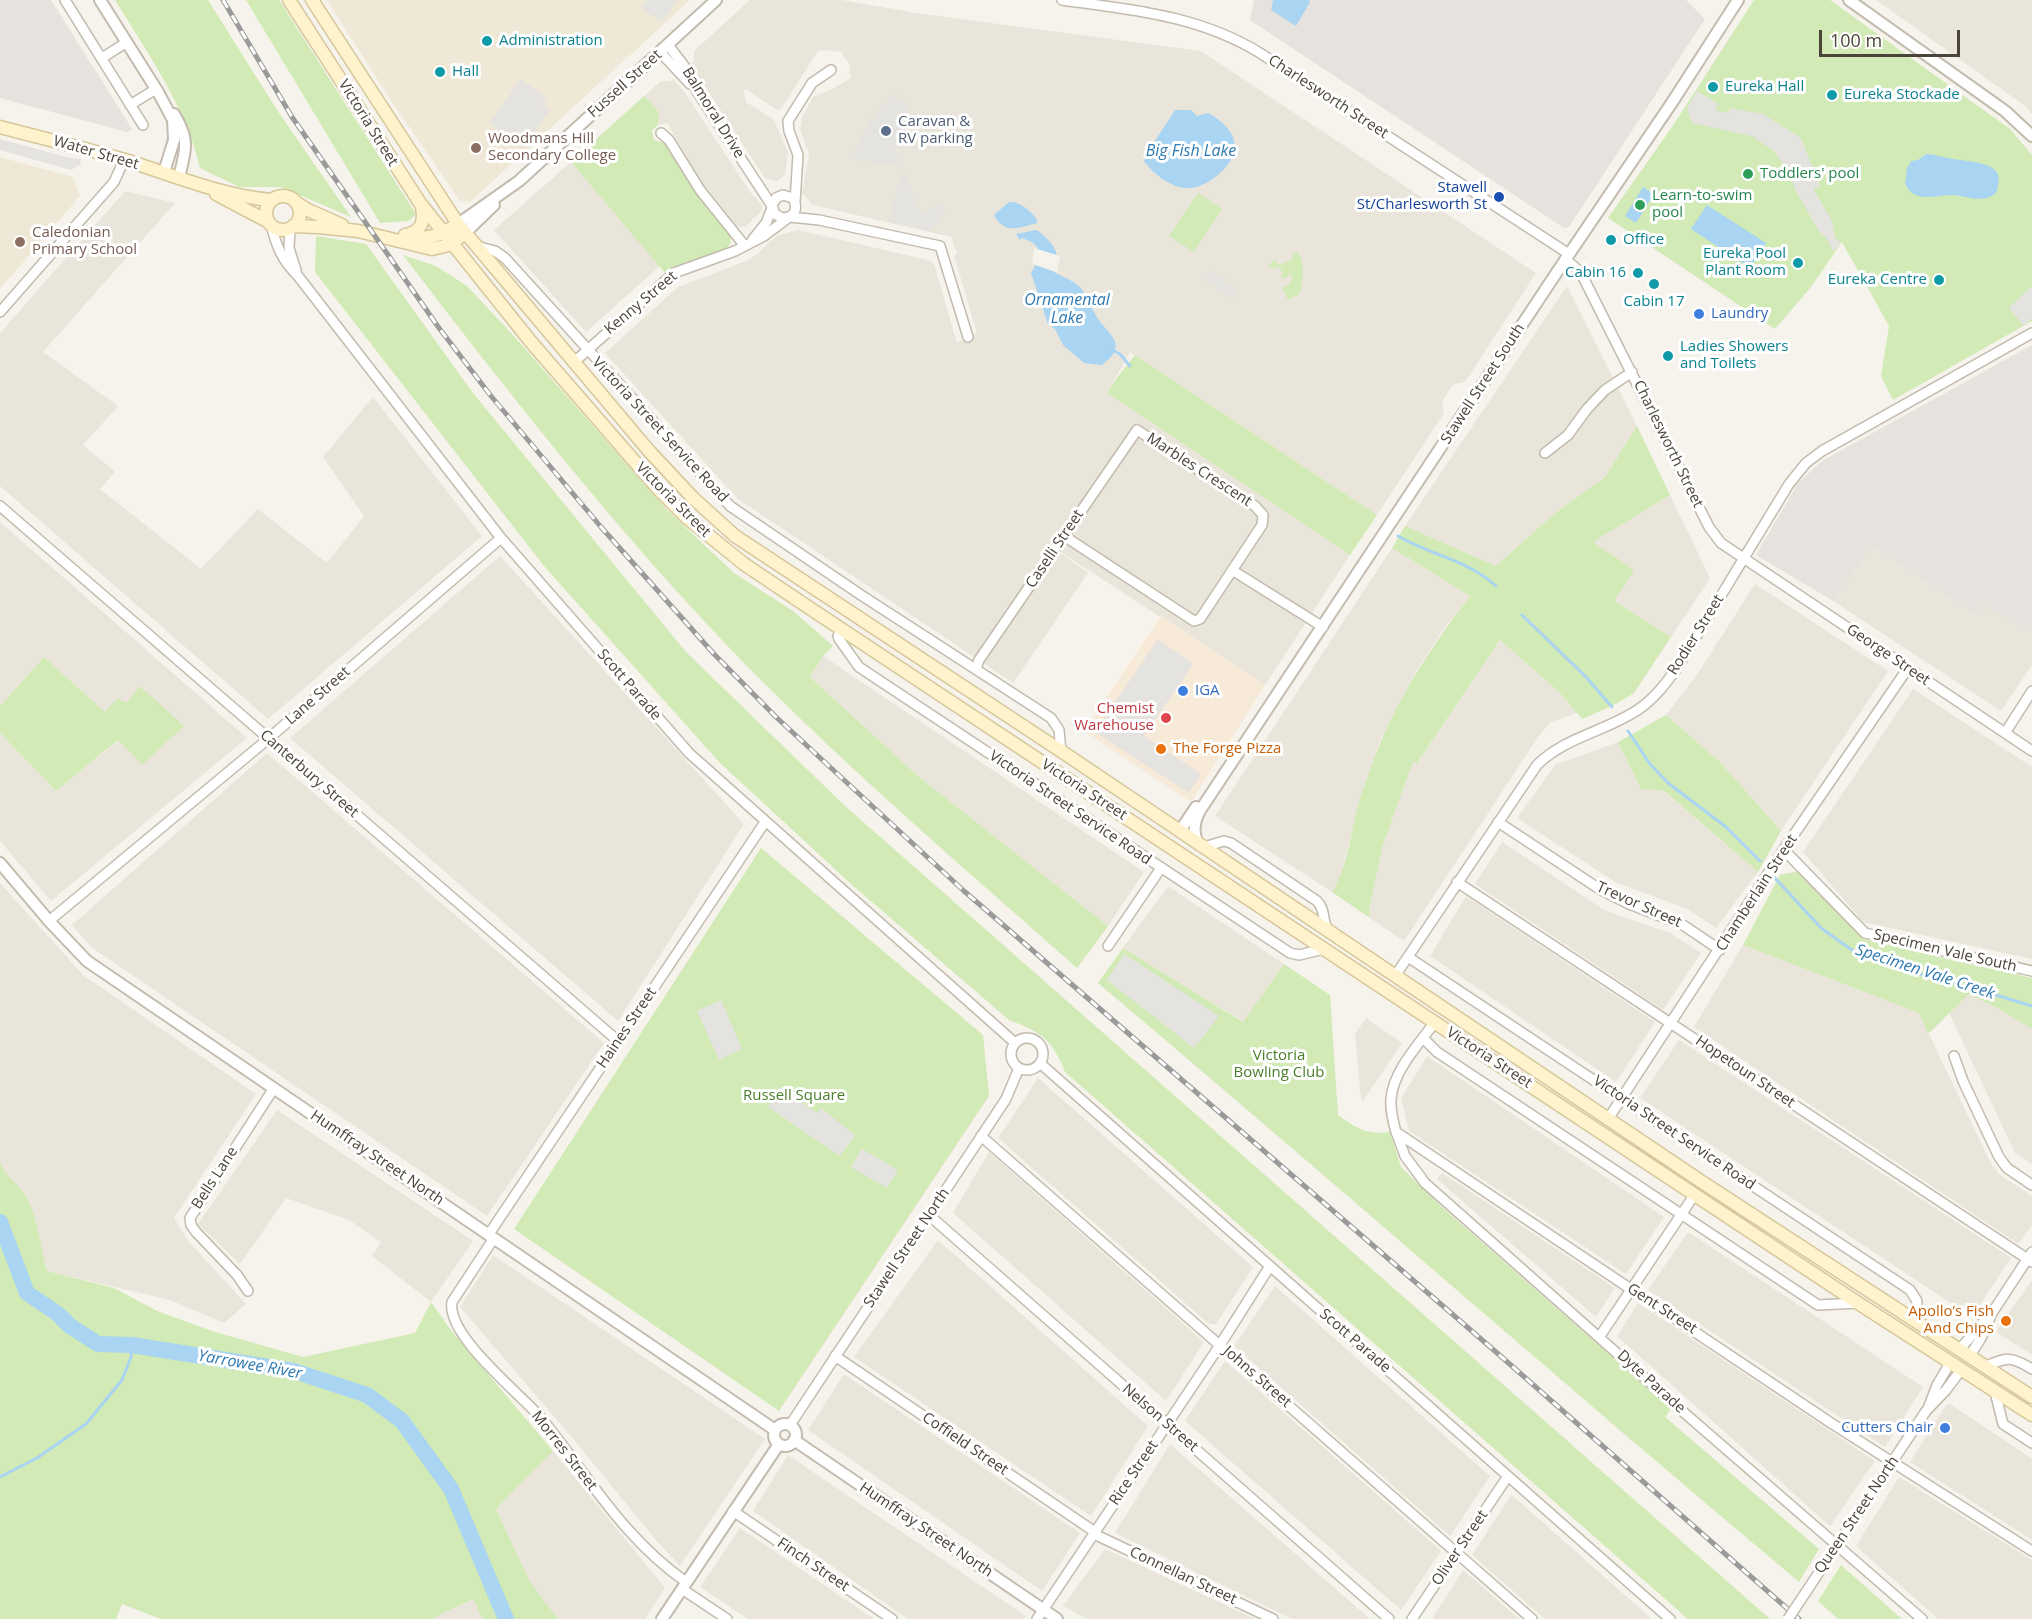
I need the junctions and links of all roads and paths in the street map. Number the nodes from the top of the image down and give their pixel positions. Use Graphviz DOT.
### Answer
graph roads {
  1 [pos="65,0"];
  2 [pos="100,0"];
  3 [pos="289,0"];
  4 [pos="312,0"];
  5 [pos="716,0"];
  6 [pos="1062,0"];
  7 [pos="1738,0"];
  8 [pos="1849,0"];
  9 [pos="127,42"];
  10 [pos="664,49"];
  11 [pos="102,58"];
  12 [pos="831,70"];
  13 [pos="157,91"];
  14 [pos="130,105"];
  15 [pos="143,125"];
  16 [pos="0,127"];
  17 [pos="661,133"];
  18 [pos="2032,136"];
  19 [pos="124,160"];
  20 [pos="164,172"];
  21 [pos="796,174"];
  22 [pos="185,180"];
  23 [pos="756,182"];
  24 [pos="781,195"];
  25 [pos="272,200"];
  26 [pos="297,203"];
  27 [pos="420,203"];
  28 [pos="795,203"];
  29 [pos="772,207"];
  30 [pos="789,218"];
  31 [pos="819,220"];
  32 [pos="270,223"];
  33 [pos="292,227"];
  34 [pos="462,229"];
  35 [pos="358,231"];
  36 [pos="381,235"];
  37 [pos="401,236"];
  38 [pos="447,239"];
  39 [pos="747,245"];
  40 [pos="476,246"];
  41 [pos="420,247"];
  42 [pos="1567,257"];
  43 [pos="298,276"];
  44 [pos="0,312"];
  45 [pos="2032,333"];
  46 [pos="968,337"];
  47 [pos="531,342"];
  48 [pos="587,350"];
  49 [pos="573,363"];
  50 [pos="1632,372"];
  51 [pos="1137,430"];
  52 [pos="1545,453"];
  53 [pos="0,506"];
  54 [pos="1064,536"];
  55 [pos="501,538"];
  56 [pos="1744,559"];
  57 [pos="1232,570"];
  58 [pos="861,595"];
  59 [pos="851,614"];
  60 [pos="1323,627"];
  61 [pos="842,629"];
  62 [pos="1908,668"];
  63 [pos="976,669"];
  64 [pos="2032,691"];
  65 [pos="2005,733"];
  66 [pos="268,739"];
  67 [pos="1060,751"];
  68 [pos="2032,751"];
  69 [pos="1228,768"];
  70 [pos="765,822"];
  71 [pos="1498,822"];
  72 [pos="1180,831"];
  73 [pos="1201,845"];
  74 [pos="1784,850"];
  75 [pos="1183,855"];
  76 [pos="0,863"];
  77 [pos="1161,868"];
  78 [pos="1457,882"];
  79 [pos="49,921"];
  80 [pos="1329,932"];
  81 [pos="1108,946"];
  82 [pos="1324,949"];
  83 [pos="1720,950"];
  84 [pos="1408,957"];
  85 [pos="2032,971"];
  86 [pos="1395,976"];
  87 [pos="1386,989"];
  88 [pos="1435,1022"];
  89 [pos="1672,1023"];
  90 [pos="1423,1038"];
  91 [pos="618,1041"];
  92 [pos="1014,1042"];
  93 [pos="1954,1056"];
  94 [pos="1041,1064"];
  95 [pos="1019,1068"];
  96 [pos="274,1088"];
  97 [pos="1622,1098"];
  98 [pos="1608,1119"];
  99 [pos="1396,1132"];
  100 [pos="981,1136"];
  101 [pos="2032,1185"];
  102 [pos="1695,1194"];
  103 [pos="1682,1214"];
  104 [pos="930,1216"];
  105 [pos="492,1236"];
  106 [pos="2030,1258"];
  107 [pos="1270,1266"];
  108 [pos="1632,1289"];
  109 [pos="248,1291"];
  110 [pos="1858,1303"];
  111 [pos="452,1311"];
  112 [pos="1915,1322"];
  113 [pos="1600,1336"];
  114 [pos="1220,1345"];
  115 [pos="1964,1354"];
  116 [pos="835,1356"];
  117 [pos="1955,1367"];
  118 [pos="1984,1367"];
  119 [pos="2032,1369"];
  120 [pos="1995,1392"];
  121 [pos="2032,1397"];
  122 [pos="2032,1416"];
  123 [pos="1167,1424"];
  124 [pos="790,1425"];
  125 [pos="775,1430"];
  126 [pos="794,1440"];
  127 [pos="2032,1443"];
  128 [pos="779,1444"];
  129 [pos="1892,1461"];
  130 [pos="1508,1476"];
  131 [pos="733,1511"];
  132 [pos="1094,1533"];
  133 [pos="1837,1545"];
  134 [pos="2032,1551"];
  135 [pos="1456,1554"];
  136 [pos="684,1586"];
  137 [pos="1040,1614"];
  138 [pos="662,1619"];
  139 [pos="727,1619"];
  140 [pos="892,1619"];
  141 [pos="1057,1619"];
  142 [pos="1273,1619"];
  143 [pos="1389,1619"];
  144 [pos="1412,1619"];
  145 [pos="1532,1619"];
  146 [pos="1670,1619"];
  147 [pos="1788,1619"];
  148 [pos="1922,1619"];
  1 -- 11 [label="street"];
  2 -- 9 [label="street"];
  3 -- 27 [label="main road, Victoria Street"];
  4 -- 34 [label="main road, Victoria Street"];
  5 -- 10 [label="street, Fussell Street"];
  6 -- 42 [label="street, Charlesworth Street"];
  7 -- 42 [label="street, Stawell Street South"];
  8 -- 18 [label="street"];
  9 -- 11 [label="street"];
  9 -- 13 [label="street"];
  10 -- 23 [label="street, Balmoral Drive"];
  10 -- 34 [label="street, Fussell Street"];
  11 -- 14 [label="street"];
  12 -- 21 [label="street"];
  13 -- 14 [label="street"];
  13 -- 20 [label="street"];
  13 -- 22 [label="street"];
  14 -- 15 [label="street"];
  16 -- 19 [label="main road, Water Street"];
  17 -- 39 [label="street"];
  19 -- 20 [label="main road, Water Street"];
  19 -- 44 [label="street"];
  20 -- 22 [label="main road, Water Street"];
  21 -- 24 [label="street"];
  21 -- 28 [label="street"];
  22 -- 25 [label="main road, Water Street"];
  22 -- 32 [label="main road, Water Street"];
  23 -- 24 [label="street, Balmoral Drive"];
  23 -- 29 [label="street, Balmoral Drive"];
  24 -- 28 [label="street"];
  24 -- 29 [label="street"];
  25 -- 26 [label="main road"];
  25 -- 32 [label="main road"];
  26 -- 33 [label="main road"];
  26 -- 35 [label="main road"];
  27 -- 37 [label="main road"];
  27 -- 38 [label="main road, Victoria Street"];
  28 -- 30 [label="street"];
  28 -- 31 [label="street"];
  29 -- 30 [label="street"];
  29 -- 39 [label="street, Kenny Street"];
  30 -- 31 [label="street"];
  30 -- 39 [label="street, Kenny Street"];
  31 -- 46 [label="street"];
  32 -- 33 [label="main road"];
  32 -- 43 [label="street, Scott Parade"];
  33 -- 35 [label="main road"];
  33 -- 43 [label="street, Scott Parade"];
  34 -- 38 [label="main road"];
  34 -- 40 [label="main road, Victoria Street"];
  35 -- 36 [label="main road"];
  36 -- 37 [label="main road"];
  36 -- 41 [label="main road"];
  37 -- 38 [label="main road"];
  38 -- 41 [label="main road"];
  38 -- 47 [label="main road, Victoria Street"];
  39 -- 48 [label="street, Kenny Street"];
  40 -- 48 [label="street, Victoria Street Service Road"];
  40 -- 49 [label="main road, Victoria Street"];
  41 -- 47 [label="main road"];
  42 -- 50 [label="street, Charlesworth Street"];
  42 -- 60 [label="street, Stawell Street South"];
  43 -- 55 [label="street, Scott Parade"];
  45 -- 56 [label="street, Rodier Street"];
  47 -- 61 [label="main road, Victoria Street"];
  48 -- 49 [label="street, Kenny Street"];
  48 -- 58 [label="street, Victoria Street Service Road"];
  49 -- 59 [label="main road, Victoria Street"];
  50 -- 52 [label="street"];
  50 -- 56 [label="street, Charlesworth Street"];
  51 -- 54 [label="street, Caselli Street"];
  51 -- 57 [label="street, Marbles Crescent"];
  53 -- 66 [label="street, Canterbury Street"];
  54 -- 57 [label="street, Marbles Crescent"];
  54 -- 63 [label="street, Caselli Street"];
  55 -- 66 [label="street, Lane Street"];
  55 -- 70 [label="street, Scott Parade"];
  56 -- 62 [label="street, George Street"];
  56 -- 71 [label="street, Rodier Street"];
  57 -- 60 [label="street"];
  58 -- 59 [label="street"];
  58 -- 63 [label="street, Victoria Street Service Road"];
  59 -- 61 [label="main road"];
  59 -- 67 [label="main road, Victoria Street"];
  60 -- 69 [label="street, Stawell Street South"];
  61 -- 75 [label="main road, Victoria Street"];
  61 -- 77 [label="street, Victoria Street Service Road"];
  62 -- 65 [label="street, George Street"];
  62 -- 74 [label="street, Chamberlain Street"];
  63 -- 67 [label="street, Victoria Street Service Road"];
  64 -- 65 [label="street"];
  65 -- 68 [label="street, George Street"];
  66 -- 79 [label="street, Lane Street"];
  66 -- 91 [label="street, Canterbury Street"];
  67 -- 72 [label="main road, Victoria Street"];
  69 -- 72 [label="street, Stawell Street South"];
  69 -- 73 [label="street, Stawell Street South"];
  70 -- 91 [label="street, Haines Street"];
  70 -- 92 [label="street, Scott Parade"];
  71 -- 78 [label="street, Rodier Street"];
  71 -- 83 [label="street, Trevor Street"];
  72 -- 73 [label="main road, Victoria Street"];
  72 -- 75 [label="main road"];
  73 -- 80 [label="main road, Victoria Street"];
  73 -- 80 [label="street"];
  74 -- 83 [label="street, Chamberlain Street"];
  74 -- 85 [label="street, Specimen Vale South"];
  75 -- 82 [label="main road, Victoria Street"];
  76 -- 79 [label="street, Humffray Street North"];
  77 -- 81 [label="street"];
  77 -- 82 [label="street, Victoria Street Service Road"];
  78 -- 84 [label="street, Rodier Street"];
  78 -- 89 [label="street, Hopetoun Street"];
  79 -- 96 [label="street, Humffray Street North"];
  80 -- 86 [label="main road, Victoria Street"];
  82 -- 87 [label="main road, Victoria Street"];
  83 -- 89 [label="street, Chamberlain Street"];
  84 -- 86 [label="street, Rodier Street"];
  84 -- 97 [label="street, Victoria Street Service Road"];
  86 -- 87 [label="main road"];
  86 -- 98 [label="main road, Victoria Street"];
  87 -- 88 [label="main road, Victoria Street"];
  88 -- 90 [label="street"];
  88 -- 102 [label="main road, Victoria Street"];
  89 -- 97 [label="street, Chamberlain Street"];
  89 -- 106 [label="street, Hopetoun Street"];
  90 -- 99 [label="street"];
  90 -- 103 [label="street"];
  91 -- 105 [label="street, Haines Street"];
  92 -- 94 [label="street"];
  92 -- 95 [label="street"];
  93 -- 101 [label="street"];
  94 -- 95 [label="street"];
  94 -- 107 [label="street, Scott Parade"];
  95 -- 100 [label="street, Stawell Street North"];
  96 -- 105 [label="street, Humffray Street North"];
  96 -- 109 [label="street, Bells Lane"];
  97 -- 98 [label="street, Chamberlain Street"];
  97 -- 112 [label="street, Victoria Street Service Road"];
  98 -- 112 [label="main road, Victoria Street"];
  99 -- 108 [label="street, Gent Street"];
  99 -- 113 [label="street, Dyte Parade"];
  100 -- 104 [label="street, Stawell Street North"];
  100 -- 114 [label="street, Johns Street"];
  102 -- 103 [label="street"];
  102 -- 110 [label="main road, Victoria Street"];
  103 -- 108 [label="street"];
  103 -- 110 [label="street"];
  104 -- 116 [label="street, Stawell Street North"];
  104 -- 123 [label="street, Nelson Street"];
  105 -- 111 [label="street, Haines Street"];
  105 -- 125 [label="street, Humffray Street North"];
  106 -- 115 [label="street"];
  107 -- 114 [label="street, Rice Street"];
  107 -- 130 [label="street, Scott Parade"];
  108 -- 113 [label="street"];
  108 -- 129 [label="street, Gent Street"];
  110 -- 117 [label="main road, Victoria Street"];
  111 -- 136 [label="street, Morres Street"];
  112 -- 115 [label="main road, Victoria Street"];
  113 -- 133 [label="street, Dyte Parade"];
  114 -- 123 [label="street, Rice Street"];
  114 -- 135 [label="street, Johns Street"];
  115 -- 117 [label="main road"];
  115 -- 118 [label="main road, Victoria Street"];
  116 -- 124 [label="street, Stawell Street North"];
  116 -- 132 [label="street, Coffield Street"];
  117 -- 120 [label="main road, Victoria Street"];
  117 -- 129 [label="street, Queen Street North"];
  118 -- 119 [label="street"];
  118 -- 121 [label="main road, Victoria Street"];
  120 -- 122 [label="main road, Victoria Street"];
  120 -- 127 [label="street"];
  123 -- 132 [label="street, Rice Street"];
  123 -- 143 [label="street, Nelson Street"];
  124 -- 125 [label="street"];
  124 -- 126 [label="street"];
  125 -- 128 [label="street"];
  126 -- 128 [label="street"];
  126 -- 137 [label="street, Humffray Street North"];
  128 -- 131 [label="street"];
  129 -- 133 [label="street, Queen Street North"];
  129 -- 134 [label="street, Gent Street"];
  130 -- 135 [label="street, Oliver Street"];
  130 -- 146 [label="street, Scott Parade"];
  131 -- 136 [label="street"];
  131 -- 140 [label="street, Finch Street"];
  132 -- 137 [label="street, Rice Street"];
  132 -- 142 [label="street, Connellan Street"];
  133 -- 147 [label="street, Queen Street North, bridge"];
  133 -- 148 [label="street, Dyte Parade"];
  135 -- 144 [label="street, Oliver Street"];
  135 -- 145 [label="street, Johns Street"];
  136 -- 138 [label="street"];
  136 -- 139 [label="street, Morres Street"];
  137 -- 141 [label="street, Humffray Street North"];
}
